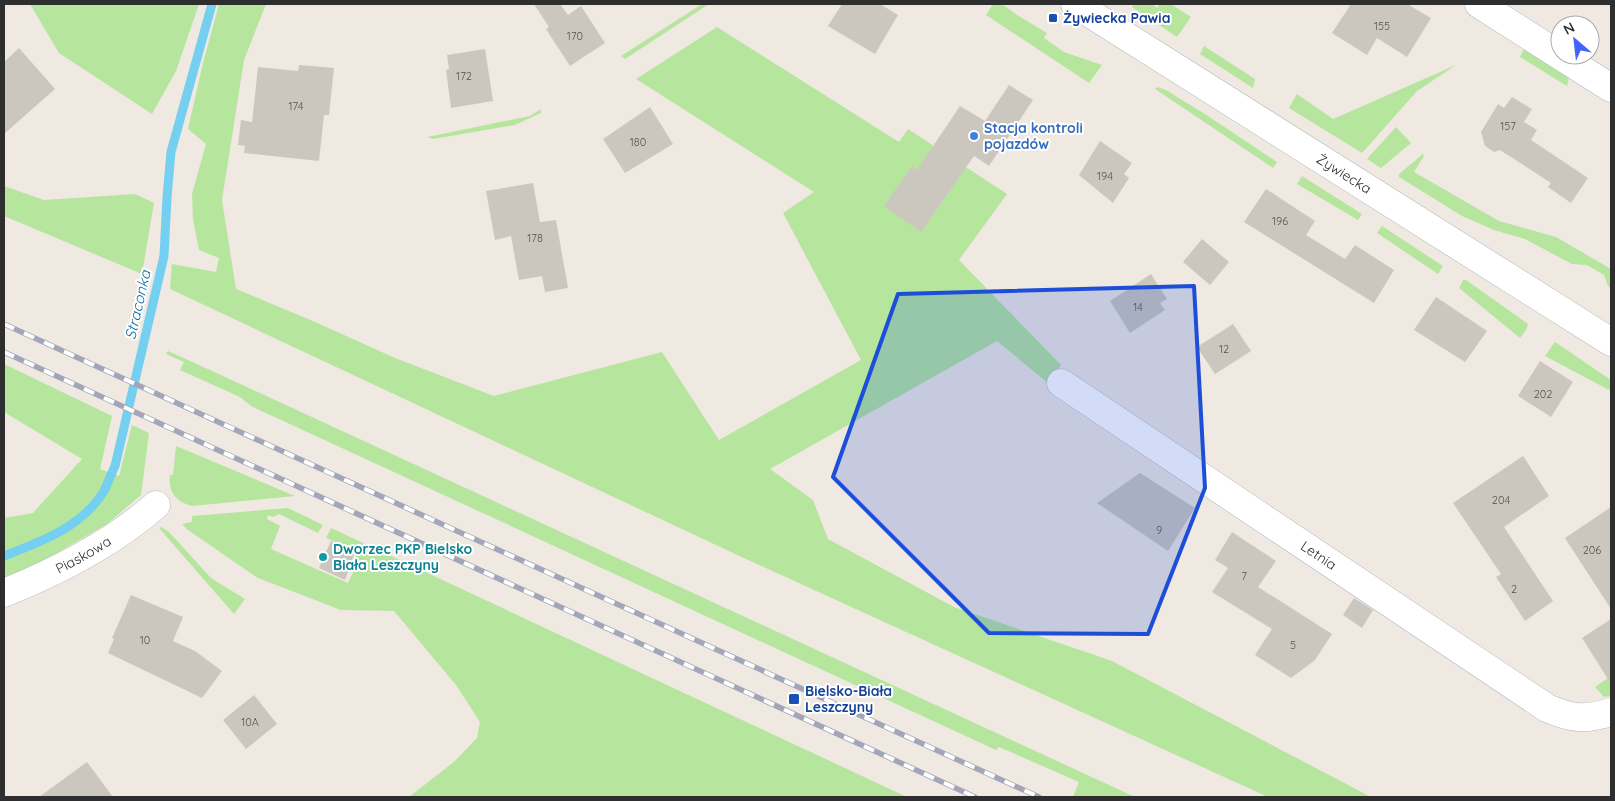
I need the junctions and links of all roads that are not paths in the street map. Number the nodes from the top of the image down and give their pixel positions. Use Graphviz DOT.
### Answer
graph roads {
  1 [pos="1075,4"];
  2 [pos="1479,4"];
  3 [pos="1510,12"];
  4 [pos="1611,88"];
  5 [pos="1611,342"];
  6 [pos="1061,383"];
  7 [pos="156,505"];
  8 [pos="4,594"];
  9 [pos="1611,712"];
  1 -- 5 [label="street, Żywiecka"];
  2 -- 3 [label="street"];
  3 -- 4 [label="street"];
  6 -- 9 [label="street, Letnia"];
  7 -- 8 [label="street, Piaskowa"];
}
